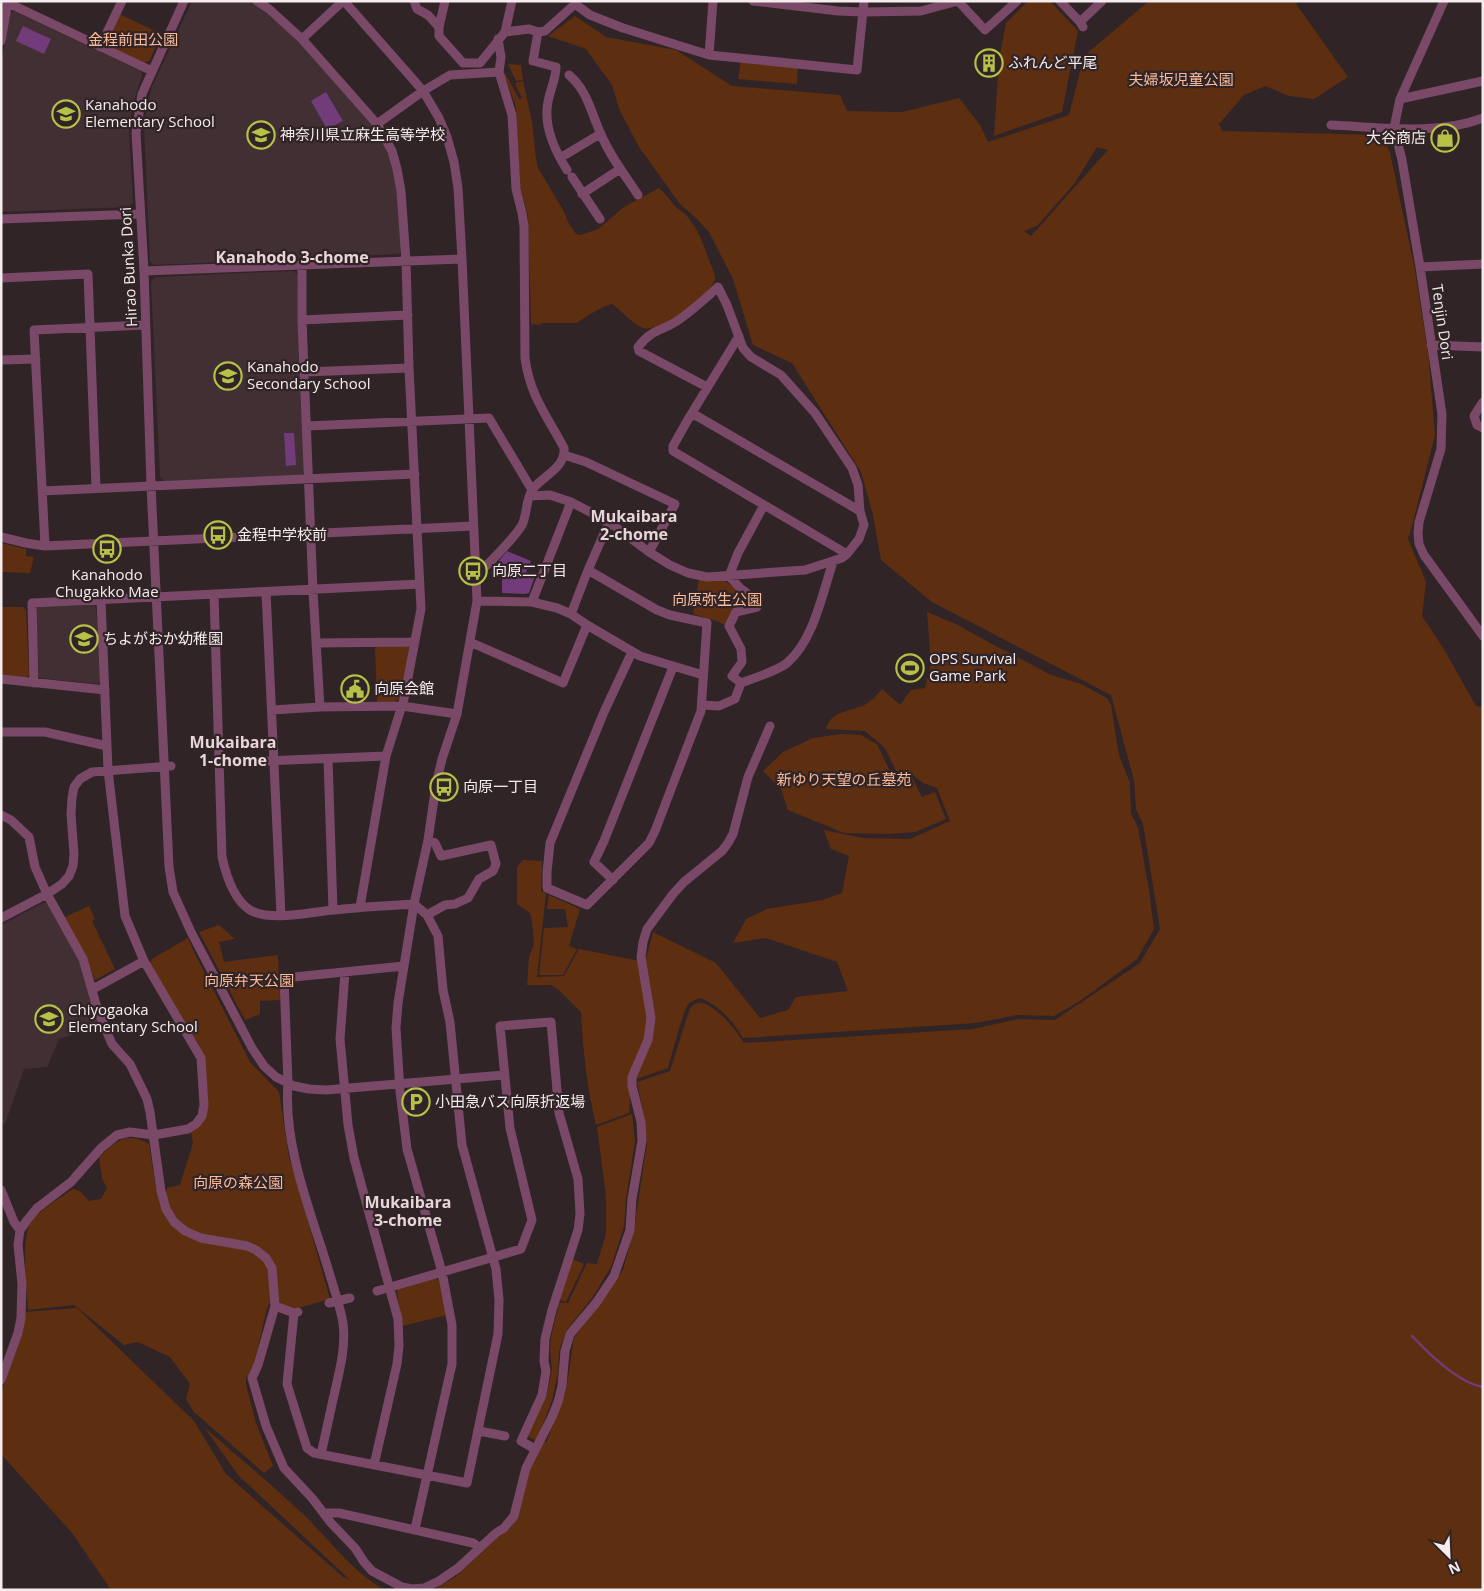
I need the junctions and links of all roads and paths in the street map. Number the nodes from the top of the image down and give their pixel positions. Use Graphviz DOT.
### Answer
graph roads {
  1 [pos="122,1"];
  2 [pos="184,1"];
  3 [pos="257,1"];
  4 [pos="343,1"];
  5 [pos="414,1"];
  6 [pos="445,1"];
  7 [pos="512,1"];
  8 [pos="713,1"];
  9 [pos="753,1"];
  10 [pos="864,1"];
  11 [pos="958,1"];
  12 [pos="1017,1"];
  13 [pos="1060,1"];
  14 [pos="1102,1"];
  15 [pos="1444,1"];
  16 [pos="6,2"];
  17 [pos="575,3"];
  18 [pos="863,12"];
  19 [pos="439,27"];
  20 [pos="505,32"];
  21 [pos="538,32"];
  22 [pos="302,39"];
  23 [pos="498,39"];
  24 [pos="1,41"];
  25 [pos="100,47"];
  26 [pos="709,55"];
  27 [pos="152,71"];
  28 [pos="499,72"];
  29 [pos="569,75"];
  30 [pos="1483,81"];
  31 [pos="423,91"];
  32 [pos="1400,99"];
  33 [pos="1483,118"];
  34 [pos="377,124"];
  35 [pos="1331,125"];
  36 [pos="1394,128"];
  37 [pos="600,134"];
  38 [pos="560,158"];
  39 [pos="620,168"];
  40 [pos="582,194"];
  41 [pos="638,195"];
  42 [pos="140,214"];
  43 [pos="1,218"];
  44 [pos="600,219"];
  45 [pos="462,258"];
  46 [pos="406,261"];
  47 [pos="1483,264"];
  48 [pos="302,265"];
  49 [pos="1420,267"];
  50 [pos="144,271"];
  51 [pos="1,278"];
  52 [pos="408,315"];
  53 [pos="302,320"];
  54 [pos="145,325"];
  55 [pos="89,328"];
  56 [pos="739,336"];
  57 [pos="1431,345"];
  58 [pos="1483,347"];
  59 [pos="36,359"];
  60 [pos="1,360"];
  61 [pos="409,368"];
  62 [pos="305,372"];
  63 [pos="707,387"];
  64 [pos="1483,402"];
  65 [pos="690,416"];
  66 [pos="468,418"];
  67 [pos="412,421"];
  68 [pos="307,426"];
  69 [pos="1483,428"];
  70 [pos="564,455"];
  71 [pos="415,474"];
  72 [pos="310,478"];
  73 [pos="151,485"];
  74 [pos="96,488"];
  75 [pos="42,491"];
  76 [pos="531,493"];
  77 [pos="572,502"];
  78 [pos="764,505"];
  79 [pos="860,511"];
  80 [pos="609,522"];
  81 [pos="473,526"];
  82 [pos="418,529"];
  83 [pos="311,534"];
  84 [pos="1,537"];
  85 [pos="154,541"];
  86 [pos="45,546"];
  87 [pos="649,552"];
  88 [pos="847,554"];
  89 [pos="833,562"];
  90 [pos="588,570"];
  91 [pos="476,575"];
  92 [pos="729,576"];
  93 [pos="420,584"];
  94 [pos="313,591"];
  95 [pos="266,592"];
  96 [pos="214,594"];
  97 [pos="157,596"];
  98 [pos="101,600"];
  99 [pos="477,601"];
  100 [pos="532,602"];
  101 [pos="571,614"];
  102 [pos="586,625"];
  103 [pos="1483,636"];
  104 [pos="414,642"];
  105 [pos="470,642"];
  106 [pos="316,643"];
  107 [pos="632,652"];
  108 [pos="673,667"];
  109 [pos="703,676"];
  110 [pos="1,679"];
  111 [pos="34,683"];
  112 [pos="741,684"];
  113 [pos="105,690"];
  114 [pos="702,705"];
  115 [pos="402,706"];
  116 [pos="320,707"];
  117 [pos="272,710"];
  118 [pos="457,714"];
  119 [pos="770,726"];
  120 [pos="1,732"];
  121 [pos="107,746"];
  122 [pos="386,756"];
  123 [pos="328,759"];
  124 [pos="270,761"];
  125 [pos="223,764"];
  126 [pos="209,765"];
  127 [pos="168,766"];
  128 [pos="108,770"];
  129 [pos="1,815"];
  130 [pos="428,840"];
  131 [pos="613,880"];
  132 [pos="47,894"];
  133 [pos="414,904"];
  134 [pos="360,907"];
  135 [pos="333,910"];
  136 [pos="281,915"];
  137 [pos="427,915"];
  138 [pos="1,918"];
  139 [pos="144,961"];
  140 [pos="404,966"];
  141 [pos="346,972"];
  142 [pos="93,990"];
  143 [pos="504,1075"];
  144 [pos="455,1079"];
  145 [pos="288,1083"];
  146 [pos="399,1083"];
  147 [pos="345,1088"];
  148 [pos="154,1135"];
  149 [pos="1,1190"];
  150 [pos="4,1206"];
  151 [pos="20,1230"];
  152 [pos="493,1258"];
  153 [pos="442,1272"];
  154 [pos="390,1287"];
  155 [pos="377,1291"];
  156 [pos="350,1298"];
  157 [pos="334,1302"];
  158 [pos="275,1306"];
  159 [pos="1,1380"];
  160 [pos="479,1431"];
  161 [pos="505,1436"];
  162 [pos="535,1449"];
  163 [pos="321,1454"];
  164 [pos="374,1465"];
  165 [pos="428,1477"];
  166 [pos="324,1513"];
  167 [pos="415,1530"];
  168 [pos="480,1548"];
  1 -- 25 [label="street"];
  2 -- 27 [label="street, Hirao Bunka Dori"];
  3 -- 22 [label="street"];
  4 -- 22 [label="street"];
  4 -- 31 [label="street"];
  5 -- 19 [label="street"];
  6 -- 19 [label="street"];
  7 -- 20 [label="street"];
  8 -- 26 [label="street"];
  9 -- 18 [label="street"];
  10 -- 18 [label="street"];
  11 -- 12 [label="street"];
  11 -- 18 [label="street"];
  13 -- 14 [label="street"];
  15 -- 32 [label="street, Tenjin Dori"];
  16 -- 24 [label="street"];
  16 -- 25 [label="street"];
  17 -- 21 [label="street"];
  17 -- 26 [label="street"];
  18 -- 26 [label="street"];
  19 -- 23 [label="street"];
  20 -- 21 [label="street"];
  20 -- 23 [label="street"];
  21 -- 38 [label="street"];
  22 -- 34 [label="street"];
  23 -- 28 [label="street"];
  25 -- 27 [label="street"];
  27 -- 42 [label="street, Hirao Bunka Dori"];
  28 -- 31 [label="street"];
  28 -- 70 [label="street"];
  29 -- 37 [label="street"];
  30 -- 32 [label="street"];
  31 -- 34 [label="street"];
  31 -- 45 [label="street"];
  32 -- 36 [label="street, Tenjin Dori"];
  33 -- 36 [label="street"];
  34 -- 46 [label="street"];
  35 -- 36 [label="street"];
  36 -- 49 [label="street, Tenjin Dori"];
  37 -- 38 [label="street"];
  37 -- 39 [label="street"];
  38 -- 40 [label="street"];
  39 -- 40 [label="street"];
  39 -- 41 [label="street"];
  40 -- 44 [label="street"];
  42 -- 43 [label="street"];
  42 -- 50 [label="street, Hirao Bunka Dori"];
  45 -- 46 [label="street"];
  45 -- 66 [label="street"];
  46 -- 48 [label="street"];
  46 -- 52 [label="street"];
  47 -- 49 [label="street"];
  48 -- 50 [label="street"];
  48 -- 53 [label="street"];
  49 -- 57 [label="street, Tenjin Dori"];
  50 -- 54 [label="street, Hirao Bunka Dori"];
  51 -- 55 [label="street"];
  52 -- 53 [label="street"];
  52 -- 61 [label="street"];
  53 -- 62 [label="street"];
  54 -- 55 [label="street"];
  54 -- 73 [label="street, Hirao Bunka Dori"];
  55 -- 59 [label="street"];
  55 -- 74 [label="street"];
  56 -- 63 [label="street"];
  56 -- 63 [label="street"];
  56 -- 79 [label="street"];
  57 -- 58 [label="street"];
  57 -- 103 [label="street, Tenjin Dori"];
  59 -- 60 [label="street"];
  59 -- 75 [label="street"];
  61 -- 62 [label="street"];
  61 -- 67 [label="street"];
  62 -- 68 [label="street"];
  63 -- 65 [label="street"];
  64 -- 69 [label="street"];
  65 -- 78 [label="street"];
  65 -- 79 [label="street"];
  66 -- 67 [label="street"];
  66 -- 76 [label="street"];
  66 -- 81 [label="street"];
  67 -- 68 [label="street"];
  67 -- 71 [label="street"];
  68 -- 72 [label="street"];
  70 -- 76 [label="street"];
  70 -- 87 [label="street"];
  71 -- 72 [label="street"];
  71 -- 82 [label="street"];
  72 -- 73 [label="street"];
  72 -- 83 [label="street"];
  73 -- 74 [label="street"];
  73 -- 85 [label="street, Hirao Bunka Dori"];
  74 -- 75 [label="street"];
  75 -- 86 [label="street"];
  76 -- 77 [label="street"];
  76 -- 91 [label="street"];
  77 -- 80 [label="street"];
  77 -- 100 [label="street"];
  78 -- 88 [label="street"];
  78 -- 92 [label="street"];
  79 -- 88 [label="street"];
  80 -- 87 [label="street"];
  80 -- 90 [label="street"];
  81 -- 82 [label="street"];
  81 -- 91 [label="street"];
  82 -- 83 [label="street"];
  82 -- 93 [label="street"];
  83 -- 85 [label="street"];
  83 -- 94 [label="street"];
  84 -- 86 [label="street"];
  85 -- 86 [label="street"];
  85 -- 97 [label="street, Hirao Bunka Dori"];
  87 -- 92 [label="street"];
  88 -- 89 [label="street"];
  89 -- 92 [label="street"];
  89 -- 112 [label="street"];
  90 -- 101 [label="street"];
  90 -- 109 [label="street"];
  91 -- 99 [label="street"];
  92 -- 112 [label="street"];
  93 -- 94 [label="street"];
  93 -- 104 [label="street"];
  94 -- 95 [label="street"];
  94 -- 106 [label="street"];
  95 -- 96 [label="street"];
  95 -- 117 [label="street"];
  96 -- 97 [label="street"];
  96 -- 125 [label="street"];
  97 -- 98 [label="street"];
  97 -- 127 [label="street, Hirao Bunka Dori"];
  98 -- 111 [label="street"];
  98 -- 113 [label="street"];
  99 -- 100 [label="street"];
  99 -- 105 [label="street"];
  100 -- 101 [label="street"];
  101 -- 102 [label="street"];
  102 -- 105 [label="street"];
  102 -- 107 [label="street"];
  104 -- 106 [label="street"];
  104 -- 115 [label="street"];
  105 -- 118 [label="street"];
  106 -- 116 [label="street"];
  107 -- 108 [label="street"];
  107 -- 131 [label="street"];
  108 -- 109 [label="street"];
  108 -- 131 [label="street"];
  109 -- 114 [label="street"];
  110 -- 111 [label="street"];
  111 -- 113 [label="street"];
  112 -- 114 [label="street"];
  113 -- 121 [label="street"];
  114 -- 131 [label="street"];
  115 -- 116 [label="street"];
  115 -- 118 [label="street"];
  115 -- 122 [label="street"];
  116 -- 117 [label="street"];
  117 -- 124 [label="street"];
  118 -- 130 [label="street"];
  119 -- 162 [label="street"];
  120 -- 121 [label="street"];
  121 -- 128 [label="street"];
  122 -- 123 [label="street"];
  122 -- 134 [label="street"];
  123 -- 124 [label="street"];
  123 -- 135 [label="street"];
  124 -- 136 [label="street"];
  125 -- 126 [label="street"];
  125 -- 136 [label="street"];
  127 -- 128 [label="street"];
  127 -- 145 [label="street, Hirao Bunka Dori"];
  128 -- 132 [label="street"];
  128 -- 139 [label="street"];
  129 -- 132 [label="street"];
  130 -- 133 [label="street"];
  130 -- 137 [label="street"];
  132 -- 138 [label="street"];
  132 -- 142 [label="street"];
  133 -- 134 [label="street"];
  133 -- 137 [label="street"];
  133 -- 140 [label="street"];
  134 -- 135 [label="street"];
  135 -- 136 [label="street"];
  137 -- 144 [label="street"];
  139 -- 142 [label="street"];
  139 -- 148 [label="street"];
  140 -- 141 [label="street"];
  140 -- 146 [label="street"];
  141 -- 145 [label="street"];
  141 -- 147 [label="street"];
  142 -- 148 [label="street"];
  143 -- 144 [label="street, Hirao Bunka Dori"];
  143 -- 152 [label="street"];
  143 -- 162 [label="street"];
  144 -- 146 [label="street, Hirao Bunka Dori"];
  144 -- 152 [label="street"];
  145 -- 147 [label="street, Hirao Bunka Dori"];
  145 -- 157 [label="street"];
  146 -- 147 [label="street, Hirao Bunka Dori"];
  146 -- 153 [label="street"];
  147 -- 154 [label="street"];
  148 -- 151 [label="street"];
  148 -- 158 [label="street"];
  149 -- 150 [label="street"];
  150 -- 151 [label="street"];
  151 -- 159 [label="street"];
  152 -- 153 [label="street"];
  152 -- 160 [label="street"];
  153 -- 154 [label="street"];
  153 -- 165 [label="street"];
  154 -- 155 [label="street"];
  154 -- 164 [label="street"];
  156 -- 157 [label="street"];
  157 -- 163 [label="street"];
  158 -- 163 [label="street"];
  158 -- 166 [label="street"];
  160 -- 161 [label="street"];
  160 -- 165 [label="street"];
  162 -- 168 [label="street"];
  163 -- 164 [label="street"];
  164 -- 165 [label="street"];
  165 -- 167 [label="street"];
  166 -- 167 [label="street"];
  166 -- 168 [label="street"];
  167 -- 168 [label="street"];
}
